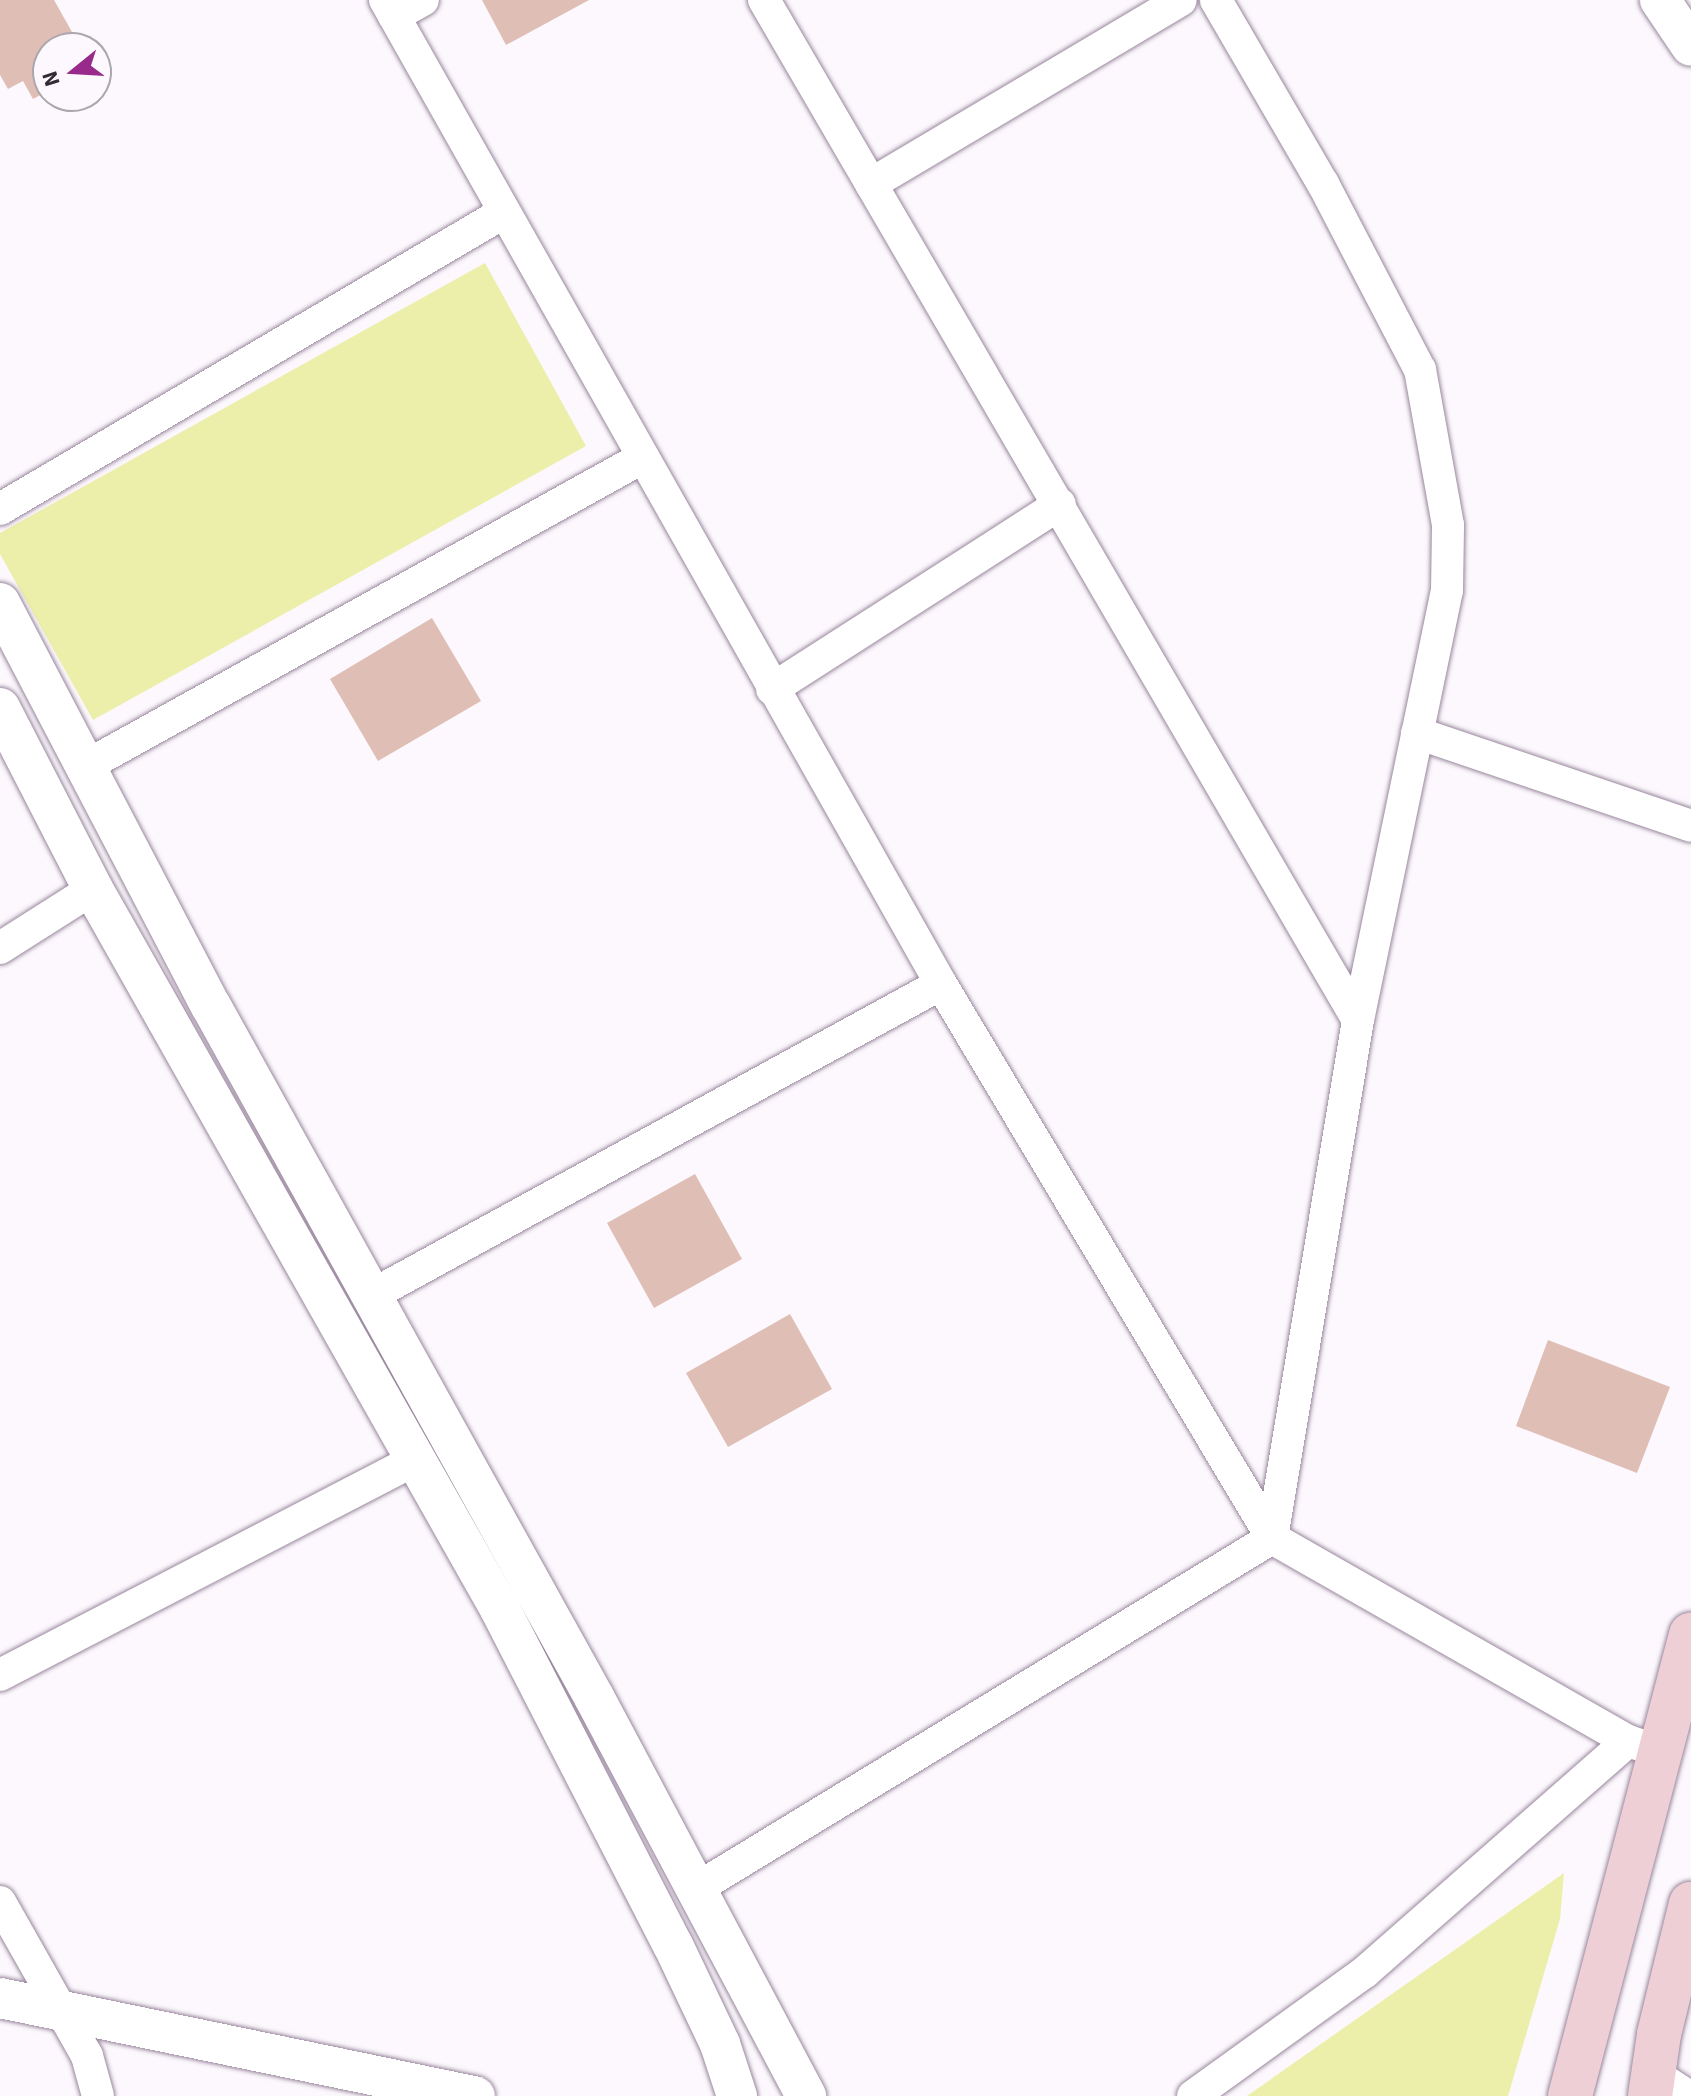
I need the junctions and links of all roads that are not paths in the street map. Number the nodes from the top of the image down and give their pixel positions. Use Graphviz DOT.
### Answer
graph roads {
  1 [pos="423,0"];
  2 [pos="764,0"];
  3 [pos="1181,0"];
  4 [pos="1216,0"];
  5 [pos="1660,0"];
  6 [pos="390,8"];
  7 [pos="1691,46"];
  8 [pos="871,184"];
  9 [pos="503,213"];
  10 [pos="640,459"];
  11 [pos="1060,504"];
  12 [pos="0,509"];
  13 [pos="0,603"];
  14 [pos="772,689"];
  15 [pos="0,708"];
  16 [pos="1417,733"];
  17 [pos="84,767"];
  18 [pos="1691,826"];
  19 [pos="93,889"];
  20 [pos="0,948"];
  21 [pos="941,984"];
  22 [pos="1358,1020"];
  23 [pos="372,1295"];
  24 [pos="415,1460"];
  25 [pos="1272,1538"];
  26 [pos="1691,1635"];
  27 [pos="0,1675"];
  28 [pos="1643,1746"];
  29 [pos="694,1890"];
  30 [pos="0,1902"];
  31 [pos="1691,1904"];
  32 [pos="0,1998"];
  33 [pos="62,2013"];
  34 [pos="1661,2090"];
  35 [pos="98,2096"];
  36 [pos="475,2096"];
  37 [pos="737,2096"];
  38 [pos="806,2096"];
  39 [pos="1193,2096"];
  40 [pos="1570,2096"];
  1 -- 6 [label="street"];
  2 -- 8 [label="street"];
  3 -- 8 [label="street"];
  4 -- 16 [label="street"];
  5 -- 7 [label="street"];
  6 -- 9 [label="street"];
  8 -- 11 [label="street"];
  9 -- 10 [label="street"];
  9 -- 12 [label="street"];
  10 -- 14 [label="street"];
  10 -- 17 [label="street"];
  11 -- 14 [label="street"];
  11 -- 22 [label="street"];
  13 -- 17 [label="street"];
  14 -- 21 [label="street"];
  15 -- 19 [label="street"];
  16 -- 18 [label="street"];
  16 -- 22 [label="street"];
  17 -- 23 [label="street"];
  19 -- 20 [label="street"];
  19 -- 24 [label="street"];
  21 -- 23 [label="street"];
  21 -- 25 [label="street"];
  22 -- 25 [label="street"];
  23 -- 29 [label="street"];
  24 -- 27 [label="street"];
  24 -- 37 [label="street"];
  25 -- 28 [label="street"];
  25 -- 29 [label="street"];
  26 -- 28 [label="main road"];
  28 -- 39 [label="street"];
  28 -- 40 [label="main road"];
  29 -- 38 [label="street"];
  30 -- 33 [label="street"];
  31 -- 34 [label="main road"];
  32 -- 33 [label="street"];
  33 -- 35 [label="street"];
  33 -- 36 [label="street"];
}
